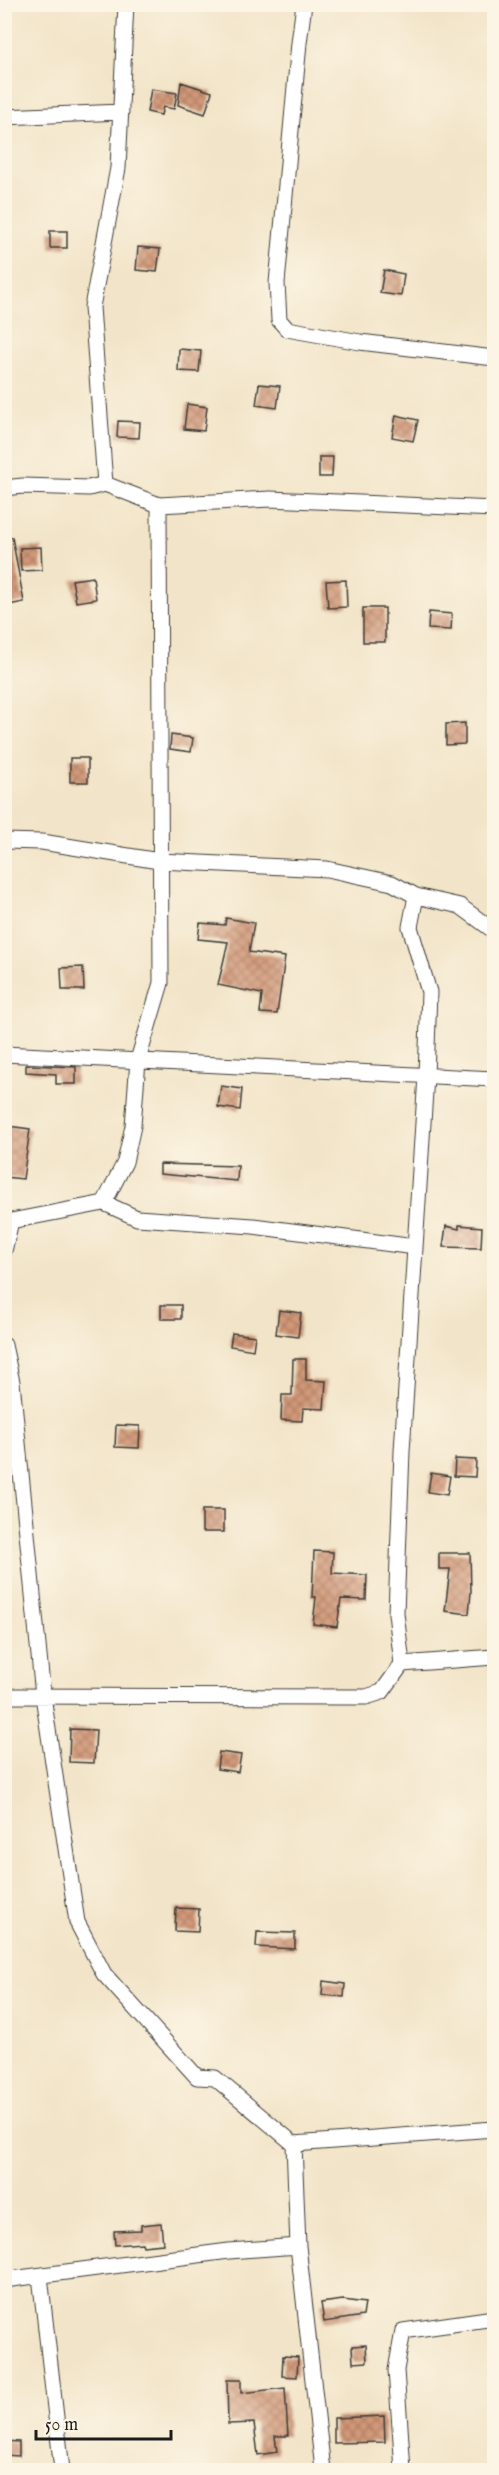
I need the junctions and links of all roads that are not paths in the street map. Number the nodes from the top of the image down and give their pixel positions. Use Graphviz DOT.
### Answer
graph roads {
  1 [pos="126,4"];
  2 [pos="304,4"];
  3 [pos="121,112"];
  4 [pos="4,117"];
  5 [pos="495,358"];
  6 [pos="105,484"];
  7 [pos="4,488"];
  8 [pos="159,505"];
  9 [pos="495,509"];
  10 [pos="4,841"];
  11 [pos="159,861"];
  12 [pos="416,896"];
  13 [pos="495,931"];
  14 [pos="4,1054"];
  15 [pos="138,1060"];
  16 [pos="426,1076"];
  17 [pos="495,1079"];
  18 [pos="104,1203"];
  19 [pos="415,1247"];
  20 [pos="4,1251"];
  21 [pos="4,1345"];
  22 [pos="495,1656"];
  23 [pos="402,1664"];
  24 [pos="4,1696"];
  25 [pos="44,1696"];
  26 [pos="495,2129"];
  27 [pos="294,2144"];
  28 [pos="298,2246"];
  29 [pos="40,2276"];
  30 [pos="4,2280"];
  31 [pos="495,2318"];
  32 [pos="62,2470"];
  33 [pos="323,2470"];
  34 [pos="403,2470"];
  1 -- 3 [label="street"];
  2 -- 5 [label="street"];
  3 -- 4 [label="street"];
  3 -- 6 [label="street"];
  6 -- 7 [label="street"];
  6 -- 8 [label="street"];
  8 -- 9 [label="street"];
  8 -- 11 [label="street"];
  10 -- 11 [label="street"];
  11 -- 12 [label="street"];
  11 -- 15 [label="street"];
  12 -- 13 [label="street"];
  12 -- 16 [label="street"];
  14 -- 15 [label="street"];
  15 -- 16 [label="street"];
  15 -- 18 [label="street"];
  16 -- 17 [label="street"];
  16 -- 19 [label="street"];
  18 -- 19 [label="street"];
  18 -- 20 [label="street"];
  19 -- 23 [label="street"];
  21 -- 25 [label="street"];
  22 -- 23 [label="street"];
  23 -- 25 [label="street"];
  24 -- 25 [label="street"];
  25 -- 27 [label="street"];
  26 -- 27 [label="street"];
  27 -- 28 [label="street"];
  28 -- 29 [label="street"];
  28 -- 33 [label="street"];
  29 -- 30 [label="street"];
  29 -- 32 [label="street"];
  31 -- 34 [label="street"];
}
